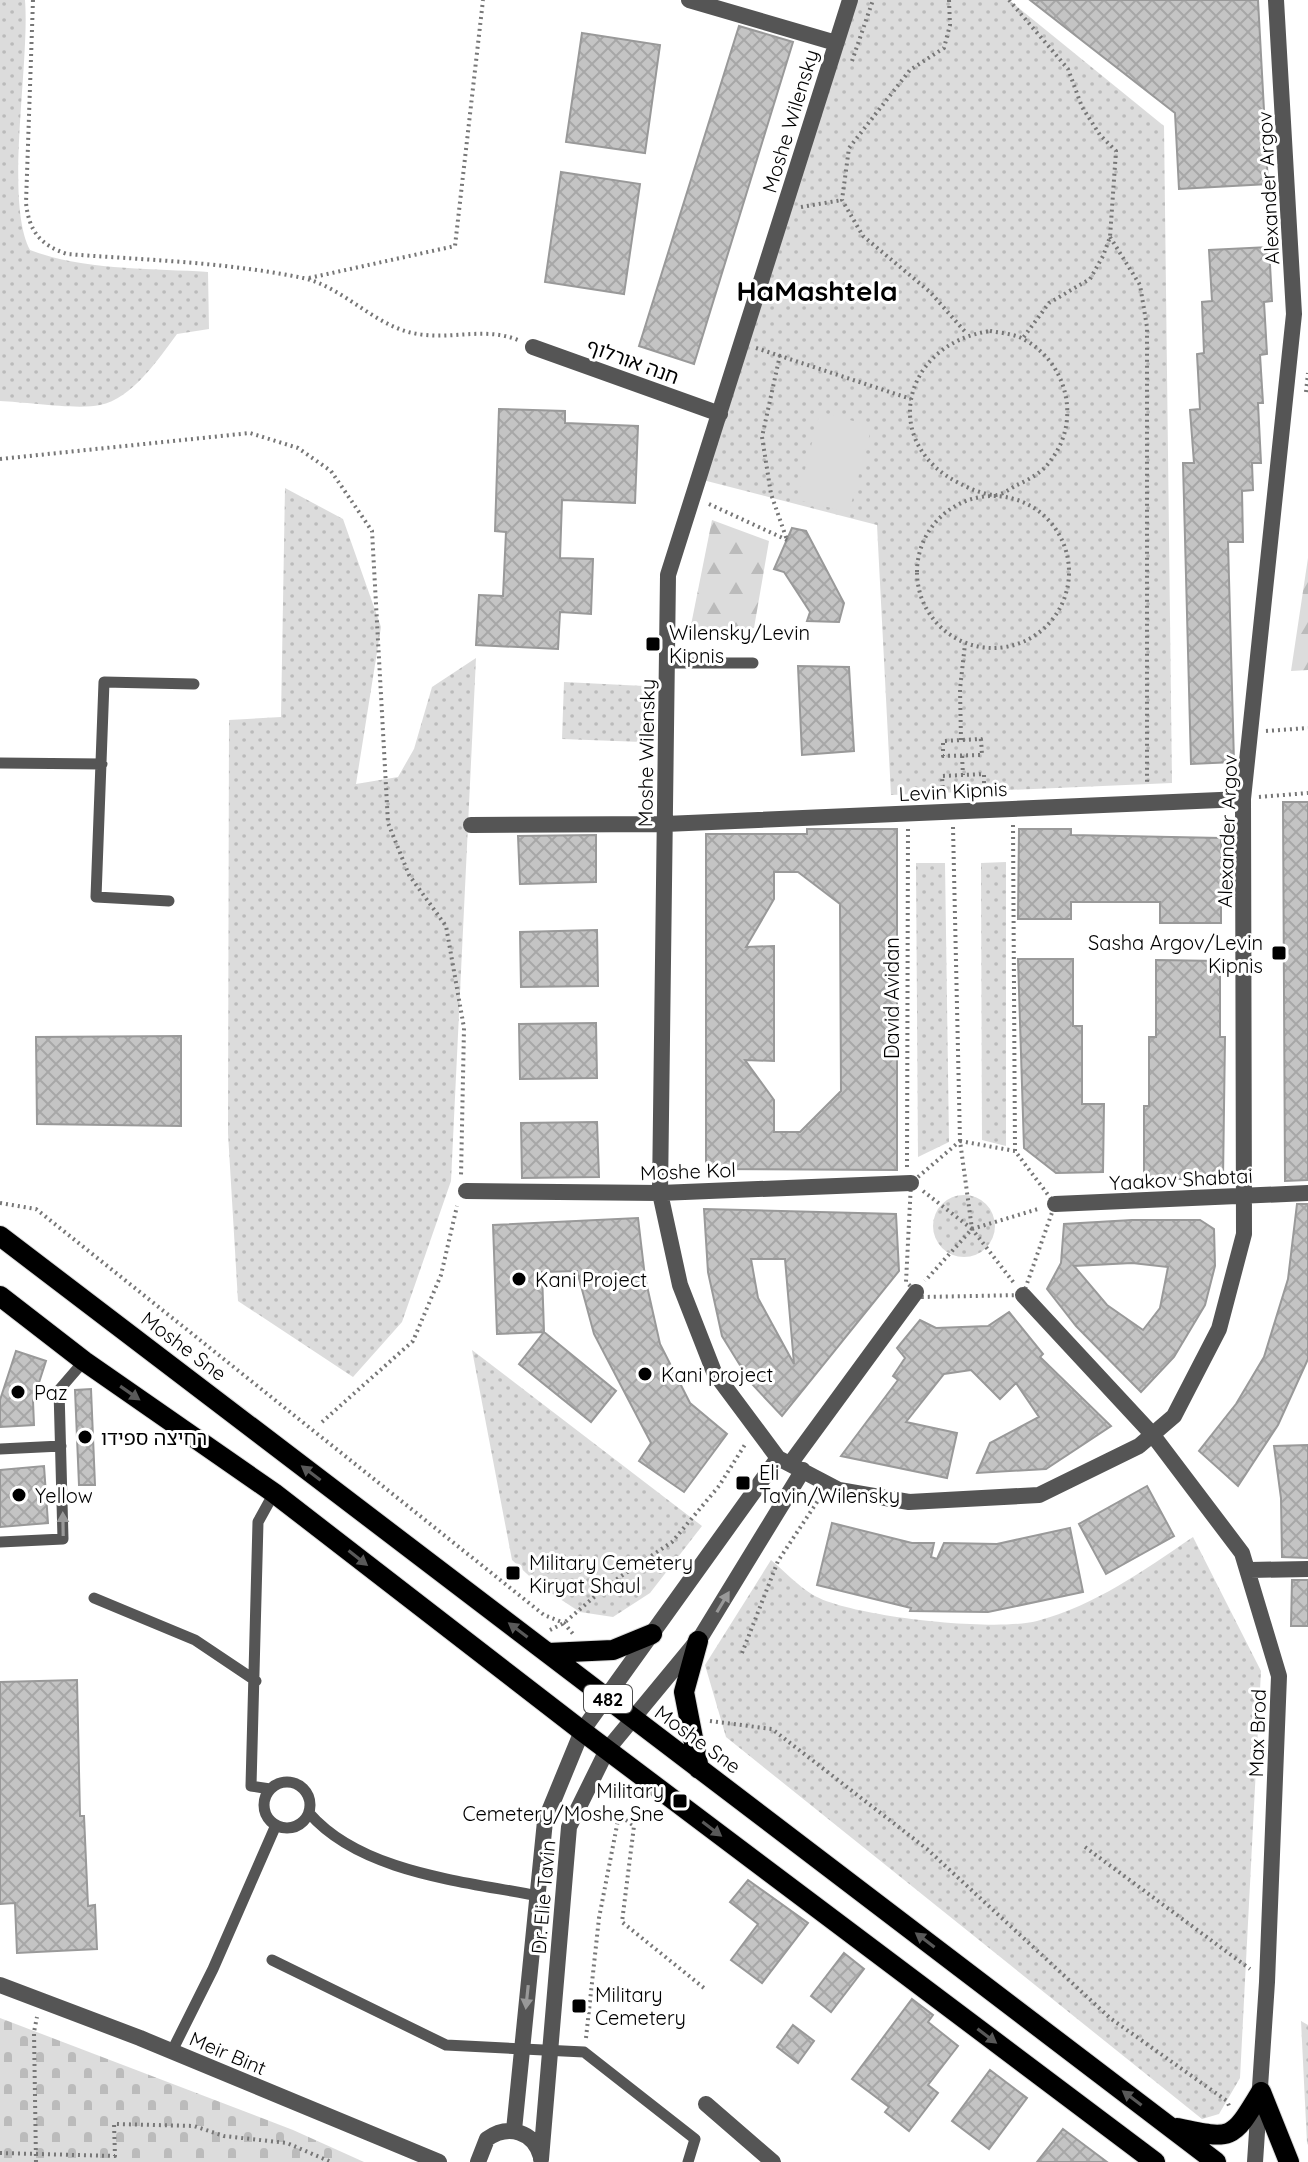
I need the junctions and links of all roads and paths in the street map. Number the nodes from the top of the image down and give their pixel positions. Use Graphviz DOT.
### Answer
graph roads {
  1 [pos="33,0"];
  2 [pos="483,0"];
  3 [pos="689,0"];
  4 [pos="850,0"];
  5 [pos="873,0"];
  6 [pos="949,0"];
  7 [pos="1009,0"];
  8 [pos="1276,0"];
  9 [pos="717,3"];
  10 [pos="836,43"];
  11 [pos="847,74"];
  12 [pos="805,192"];
  13 [pos="842,200"];
  14 [pos="793,213"];
  15 [pos="1110,237"];
  16 [pos="307,279"];
  17 [pos="967,334"];
  18 [pos="764,335"];
  19 [pos="1023,338"];
  20 [pos="742,344"];
  21 [pos="533,347"];
  22 [pos="760,349"];
  23 [pos="780,355"];
  24 [pos="755,363"];
  25 [pos="911,399"];
  26 [pos="720,414"];
  27 [pos="0,459"];
  28 [pos="998,495"];
  29 [pos="693,497"];
  30 [pos="965,644"];
  31 [pos="666,663"];
  32 [pos="753,663"];
  33 [pos="194,684"];
  34 [pos="1308,728"];
  35 [pos="1266,731"];
  36 [pos="961,740"];
  37 [pos="962,756"];
  38 [pos="0,763"];
  39 [pos="102,764"];
  40 [pos="963,775"];
  41 [pos="984,792"];
  42 [pos="943,793"];
  43 [pos="1308,793"];
  44 [pos="1243,799"];
  45 [pos="1146,803"];
  46 [pos="1013,808"];
  47 [pos="952,811"];
  48 [pos="908,814"];
  49 [pos="665,824"];
  50 [pos="471,825"];
  51 [pos="169,901"];
  52 [pos="960,1141"];
  53 [pos="1015,1151"];
  54 [pos="909,1183"];
  55 [pos="464,1192"];
  56 [pos="660,1193"];
  57 [pos="1308,1193"];
  58 [pos="1245,1196"];
  59 [pos="0,1203"];
  60 [pos="1055,1204"];
  61 [pos="972,1229"];
  62 [pos="0,1236"];
  63 [pos="916,1292"];
  64 [pos="1023,1295"];
  65 [pos="0,1296"];
  66 [pos="84,1361"];
  67 [pos="322,1422"];
  68 [pos="755,1428"];
  69 [pos="1152,1434"];
  70 [pos="61,1446"];
  71 [pos="0,1449"];
  72 [pos="790,1464"];
  73 [pos="829,1485"];
  74 [pos="274,1493"];
  75 [pos="0,1542"];
  76 [pos="1308,1569"];
  77 [pos="1250,1570"];
  78 [pos="94,1598"];
  79 [pos="564,1623"];
  80 [pos="652,1634"];
  81 [pos="530,1639"];
  82 [pos="698,1641"];
  83 [pos="591,1652"];
  84 [pos="548,1653"];
  85 [pos="742,1653"];
  86 [pos="256,1681"];
  87 [pos="606,1698"];
  88 [pos="690,1718"];
  89 [pos="633,1721"];
  90 [pos="582,1731"];
  91 [pos="607,1750"];
  92 [pos="699,1769"];
  93 [pos="270,1789"];
  94 [pos="309,1813"];
  95 [pos="276,1825"];
  96 [pos="1085,1847"];
  97 [pos="538,1896"];
  98 [pos="1253,1955"];
  99 [pos="1234,1956"];
  100 [pos="272,1960"];
  101 [pos="1253,1971"];
  102 [pos="0,1985"];
  103 [pos="704,1988"];
  104 [pos="40,2000"];
  105 [pos="522,2049"];
  106 [pos="550,2049"];
  107 [pos="172,2051"];
  108 [pos="584,2052"];
  109 [pos="1261,2092"];
  110 [pos="706,2104"];
  111 [pos="1170,2126"];
  112 [pos="1239,2128"];
  113 [pos="514,2130"];
  114 [pos="0,2153"];
  115 [pos="36,2154"];
  116 [pos="115,2159"];
  117 [pos="541,2160"];
  118 [pos="36,2162"];
  119 [pos="331,2162"];
  120 [pos="439,2162"];
  121 [pos="478,2162"];
  122 [pos="688,2162"];
  123 [pos="773,2162"];
  124 [pos="1155,2162"];
  125 [pos="1216,2162"];
  126 [pos="1255,2162"];
  127 [pos="1289,2162"];
  1 -- 16 [label="path"];
  2 -- 16 [label="path"];
  3 -- 9 [label="street"];
  4 -- 10 [label="street, Moshe Wilensky"];
  5 -- 11 [label="path"];
  6 -- 13 [label="path"];
  7 -- 15 [label="path"];
  8 -- 44 [label="street, Alexander Argov"];
  9 -- 10 [label="street"];
  10 -- 14 [label="street, Moshe Wilensky"];
  12 -- 14 [label="path"];
  13 -- 14 [label="path"];
  13 -- 17 [label="path"];
  14 -- 20 [label="street, Moshe Wilensky"];
  15 -- 19 [label="path"];
  15 -- 45 [label="path"];
  16 -- 21 [label="path"];
  17 -- 19 [label="path"];
  17 -- 25 [label="path"];
  18 -- 22 [label="path"];
  19 -- 28 [label="path"];
  20 -- 22 [label="path"];
  20 -- 26 [label="street, Moshe Wilensky"];
  21 -- 26 [label="street, חנה אורלוף"];
  22 -- 23 [label="path"];
  22 -- 24 [label="path"];
  23 -- 25 [label="path"];
  23 -- 29 [label="path"];
  25 -- 28 [label="path"];
  26 -- 29 [label="street, Moshe Wilensky"];
  27 -- 55 [label="path"];
  28 -- 30 [label="path"];
  28 -- 30 [label="path"];
  29 -- 31 [label="street, Moshe Wilensky"];
  30 -- 36 [label="path"];
  31 -- 32 [label="lane"];
  31 -- 49 [label="street, Moshe Wilensky"];
  33 -- 39 [label="lane"];
  34 -- 35 [label="path"];
  36 -- 37 [label="path"];
  36 -- 37 [label="path"];
  37 -- 40 [label="path"];
  38 -- 39 [label="lane"];
  39 -- 51 [label="lane"];
  40 -- 41 [label="path"];
  40 -- 42 [label="path"];
  43 -- 44 [label="path"];
  44 -- 45 [label="street, Levin Kipnis"];
  44 -- 58 [label="street, Alexander Argov"];
  45 -- 46 [label="street, Levin Kipnis"];
  46 -- 47 [label="street, Levin Kipnis"];
  46 -- 53 [label="path"];
  47 -- 48 [label="street, Levin Kipnis"];
  47 -- 52 [label="path"];
  48 -- 49 [label="street, Levin Kipnis"];
  48 -- 54 [label="path, David Avidan"];
  49 -- 50 [label="street, Levin Kipnis"];
  49 -- 56 [label="street, Moshe Wilensky"];
  52 -- 53 [label="path"];
  52 -- 54 [label="path"];
  52 -- 61 [label="path"];
  53 -- 60 [label="path"];
  54 -- 56 [label="street, Moshe Kol"];
  54 -- 61 [label="path"];
  54 -- 63 [label="path, David Avidan"];
  55 -- 56 [label="street, Moshe Kol"];
  55 -- 67 [label="path"];
  56 -- 68 [label="street, Moshe Wilensky"];
  57 -- 58 [label="street, Yaakov Shabtai"];
  58 -- 60 [label="street, Yaakov Shabtai"];
  58 -- 69 [label="street, Alexander Argov"];
  59 -- 79 [label="path"];
  60 -- 61 [label="path"];
  60 -- 64 [label="path"];
  61 -- 63 [label="path"];
  61 -- 64 [label="path"];
  81 -- 62 [label="main road, Moshe Sne / 482, one-way"];
  63 -- 64 [label="path"];
  63 -- 72 [label="street, Dr. Elie Tavin"];
  64 -- 69 [label="street, Max Brod"];
  65 -- 66 [label="main road, 482"];
  66 -- 70 [label="lane"];
  66 -- 74 [label="main road, 482, one-way"];
  68 -- 72 [label="street, Moshe Wilensky"];
  68 -- 79 [label="path"];
  69 -- 73 [label="street, Alexander Argov"];
  69 -- 77 [label="street, Max Brod"];
  70 -- 71 [label="lane"];
  75 -- 70 [label="lane, one-way"];
  72 -- 73 [label="street, Alexander Argov"];
  72 -- 80 [label="street, Dr. Elie Tavin"];
  82 -- 72 [label="street, Dr. Elie Tavin, one-way"];
  73 -- 85 [label="path"];
  74 -- 86 [label="lane"];
  74 -- 90 [label="main road, 482, one-way"];
  76 -- 77 [label="street"];
  77 -- 109 [label="street, Max Brod"];
  78 -- 86 [label="lane"];
  79 -- 81 [label="path"];
  79 -- 83 [label="path"];
  80 -- 83 [label="main road"];
  80 -- 87 [label="street, Dr. Elie Tavin"];
  81 -- 84 [label="main road, Moshe Sne / 482"];
  82 -- 88 [label="main road"];
  82 -- 89 [label="street, Dr. Elie Tavin"];
  83 -- 84 [label="main road"];
  84 -- 87 [label="main road, Moshe Sne / 482"];
  86 -- 93 [label="lane"];
  87 -- 89 [label="main road, Moshe Sne / 482"];
  87 -- 90 [label="street, Dr. Elie Tavin"];
  88 -- 92 [label="main road"];
  88 -- 112 [label="path"];
  89 -- 91 [label="street, Dr. Elie Tavin"];
  89 -- 92 [label="main road, Moshe Sne / 482"];
  90 -- 91 [label="main road, 482"];
  90 -- 97 [label="street, Dr. Elie Tavin"];
  91 -- 106 [label="street, Dr. Elie Tavin"];
  91 -- 124 [label="main road, 482, one-way"];
  111 -- 92 [label="main road, Moshe Sne / 482, one-way"];
  93 -- 94 [label="lane"];
  93 -- 95 [label="lane"];
  94 -- 95 [label="lane"];
  94 -- 97 [label="lane"];
  95 -- 107 [label="lane"];
  96 -- 99 [label="path"];
  97 -- 105 [label="street, Dr. Elie Tavin, one-way"];
  98 -- 101 [label="path"];
  100 -- 105 [label="lane"];
  102 -- 104 [label="street, Meir Bint"];
  103 -- 108 [label="path"];
  104 -- 107 [label="street, Meir Bint"];
  104 -- 115 [label="path"];
  105 -- 106 [label="lane"];
  105 -- 113 [label="street, Dr. Elie Tavin"];
  106 -- 108 [label="lane"];
  106 -- 117 [label="street, Dr. Elie Tavin"];
  107 -- 120 [label="street, Meir Bint"];
  108 -- 122 [label="lane"];
  109 -- 112 [label="main road"];
  109 -- 126 [label="street, Max Brod"];
  109 -- 127 [label="main road"];
  110 -- 123 [label="street"];
  111 -- 112 [label="main road"];
  111 -- 125 [label="main road, Moshe Sne / 482"];
  113 -- 117 [label="street"];
  113 -- 121 [label="street"];
  114 -- 115 [label="path"];
  115 -- 116 [label="path"];
  115 -- 118 [label="path"];
  116 -- 119 [label="path"];
}
